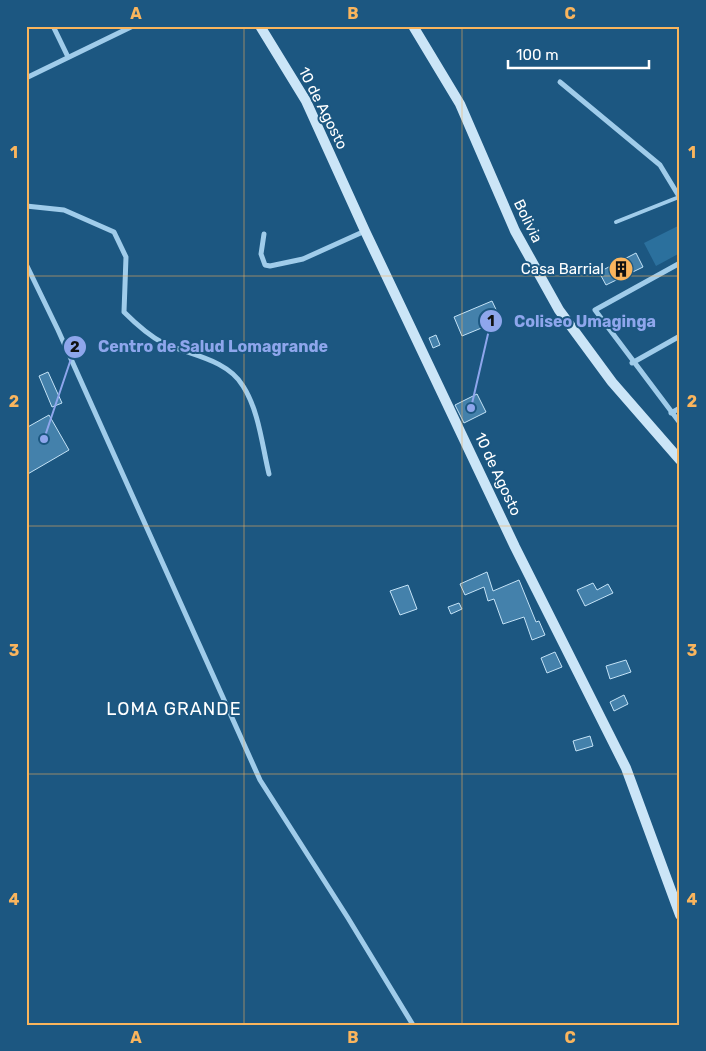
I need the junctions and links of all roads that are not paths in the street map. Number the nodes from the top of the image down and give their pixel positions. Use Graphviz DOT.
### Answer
graph roads {
  1 [pos="53,26"];
  2 [pos="133,26"];
  3 [pos="260,26"];
  4 [pos="413,26"];
  5 [pos="68,57"];
  6 [pos="26,78"];
  7 [pos="560,82"];
  8 [pos="680,198"];
  9 [pos="26,206"];
  10 [pos="616,222"];
  11 [pos="365,231"];
  12 [pos="264,234"];
  13 [pos="680,263"];
  14 [pos="26,264"];
  15 [pos="680,336"];
  16 [pos="632,363"];
  17 [pos="680,408"];
  18 [pos="671,413"];
  19 [pos="680,423"];
  20 [pos="680,460"];
  21 [pos="268,474"];
  22 [pos="680,915"];
  23 [pos="413,1025"];
  1 -- 5 [label="street"];
  2 -- 5 [label="street"];
  3 -- 11 [label="street, 10 de Agosto"];
  4 -- 20 [label="street, Bolivia"];
  5 -- 6 [label="street"];
  7 -- 8 [label="street"];
  8 -- 10 [label="lane"];
  9 -- 21 [label="street"];
  11 -- 12 [label="street"];
  11 -- 22 [label="street, 10 de Agosto"];
  13 -- 16 [label="street"];
  14 -- 23 [label="street"];
  15 -- 16 [label="street"];
  16 -- 18 [label="street"];
  17 -- 18 [label="street"];
  18 -- 19 [label="street"];
}
